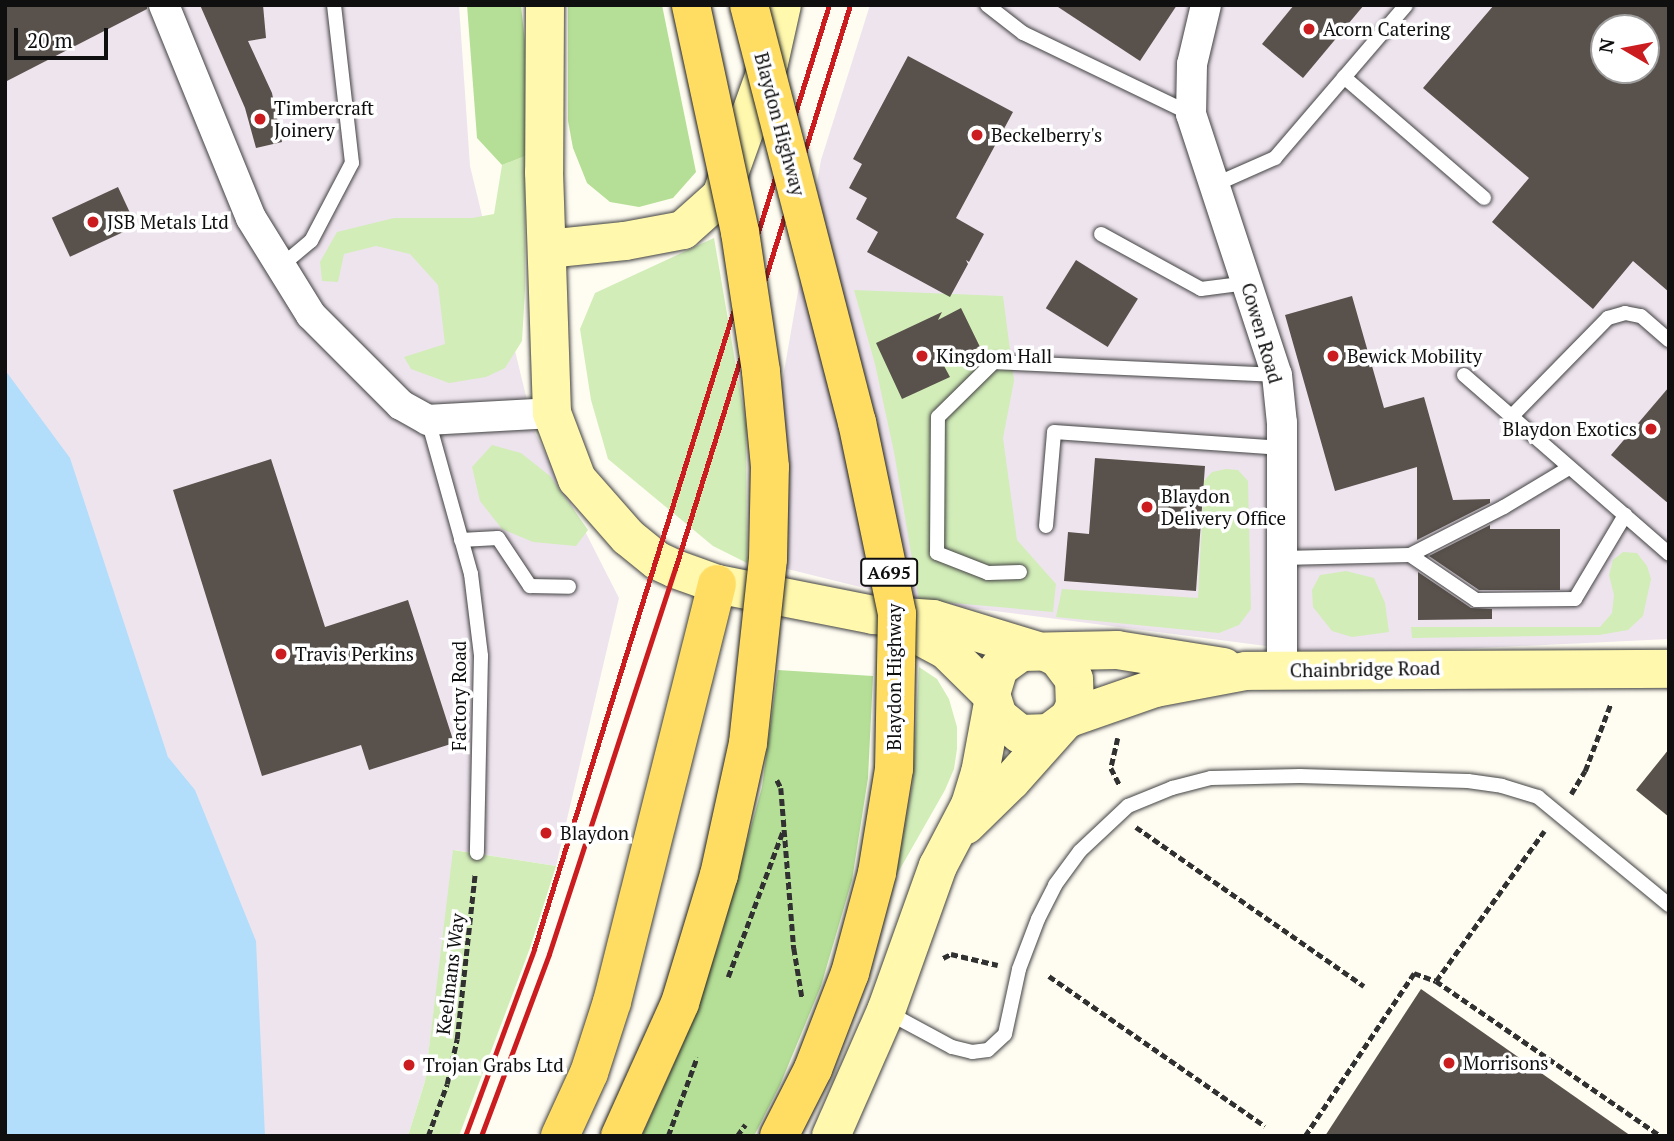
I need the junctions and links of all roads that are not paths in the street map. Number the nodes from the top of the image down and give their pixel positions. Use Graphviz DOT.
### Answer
graph roads {
  1 [pos="163,5"];
  2 [pos="334,5"];
  3 [pos="545,5"];
  4 [pos="691,5"];
  5 [pos="749,5"];
  6 [pos="782,5"];
  7 [pos="986,5"];
  8 [pos="1206,5"];
  9 [pos="1406,5"];
  10 [pos="1344,77"];
  11 [pos="1191,114"];
  12 [pos="1214,185"];
  13 [pos="1484,198"];
  14 [pos="1101,234"];
  15 [pos="547,249"];
  16 [pos="281,266"];
  17 [pos="1247,283"];
  18 [pos="1669,340"];
  19 [pos="1277,375"];
  20 [pos="1464,375"];
  21 [pos="552,413"];
  22 [pos="1511,418"];
  23 [pos="428,420"];
  24 [pos="1282,448"];
  25 [pos="1569,468"];
  26 [pos="1625,515"];
  27 [pos="1046,526"];
  28 [pos="461,540"];
  29 [pos="1669,554"];
  30 [pos="1410,555"];
  31 [pos="1282,558"];
  32 [pos="1020,572"];
  33 [pos="717,584"];
  34 [pos="569,587"];
  35 [pos="873,615"];
  36 [pos="1041,651"];
  37 [pos="1669,669"];
  38 [pos="1264,671"];
  39 [pos="992,699"];
  40 [pos="1065,721"];
  41 [pos="957,834"];
  42 [pos="477,853"];
  43 [pos="1669,905"];
  44 [pos="886,1011"];
  45 [pos="560,1136"];
  46 [pos="620,1136"];
  47 [pos="779,1136"];
  48 [pos="831,1136"];
  1 -- 16 [label="street"];
  2 -- 16 [label="lane"];
  3 -- 15 [label="main road"];
  4 -- 46 [label="main road, bridge"];
  5 -- 47 [label="main road, Blaydon Highway / A695, bridge"];
  6 -- 15 [label="main road"];
  7 -- 11 [label="lane"];
  8 -- 11 [label="street, Cowen Road"];
  9 -- 10 [label="lane"];
  10 -- 12 [label="lane"];
  10 -- 13 [label="lane"];
  11 -- 12 [label="street, Cowen Road"];
  12 -- 17 [label="street, Cowen Road"];
  14 -- 17 [label="lane"];
  15 -- 21 [label="main road"];
  16 -- 23 [label="street"];
  17 -- 19 [label="street, Cowen Road"];
  18 -- 22 [label="lane"];
  19 -- 24 [label="street, Cowen Road"];
  19 -- 32 [label="lane"];
  20 -- 22 [label="lane"];
  21 -- 23 [label="street"];
  21 -- 33 [label="main road"];
  22 -- 25 [label="lane"];
  23 -- 28 [label="lane, Factory Road"];
  24 -- 27 [label="lane"];
  24 -- 31 [label="street, Cowen Road"];
  25 -- 26 [label="lane"];
  25 -- 30 [label="lane"];
  26 -- 29 [label="lane"];
  26 -- 30 [label="lane"];
  28 -- 34 [label="lane"];
  28 -- 42 [label="lane, Factory Road"];
  30 -- 31 [label="lane"];
  31 -- 38 [label="street, Cowen Road"];
  33 -- 35 [label="main road"];
  33 -- 45 [label="main road"];
  35 -- 36 [label="main road"];
  35 -- 39 [label="main road"];
  36 -- 38 [label="main road"];
  36 -- 39 [label="main road"];
  36 -- 40 [label="main road"];
  37 -- 38 [label="main road, Chainbridge Road"];
  38 -- 40 [label="main road, Chainbridge Road"];
  39 -- 40 [label="main road"];
  39 -- 41 [label="main road"];
  40 -- 41 [label="main road"];
  41 -- 44 [label="main road"];
  43 -- 44 [label="lane"];
  44 -- 48 [label="main road"];
}
